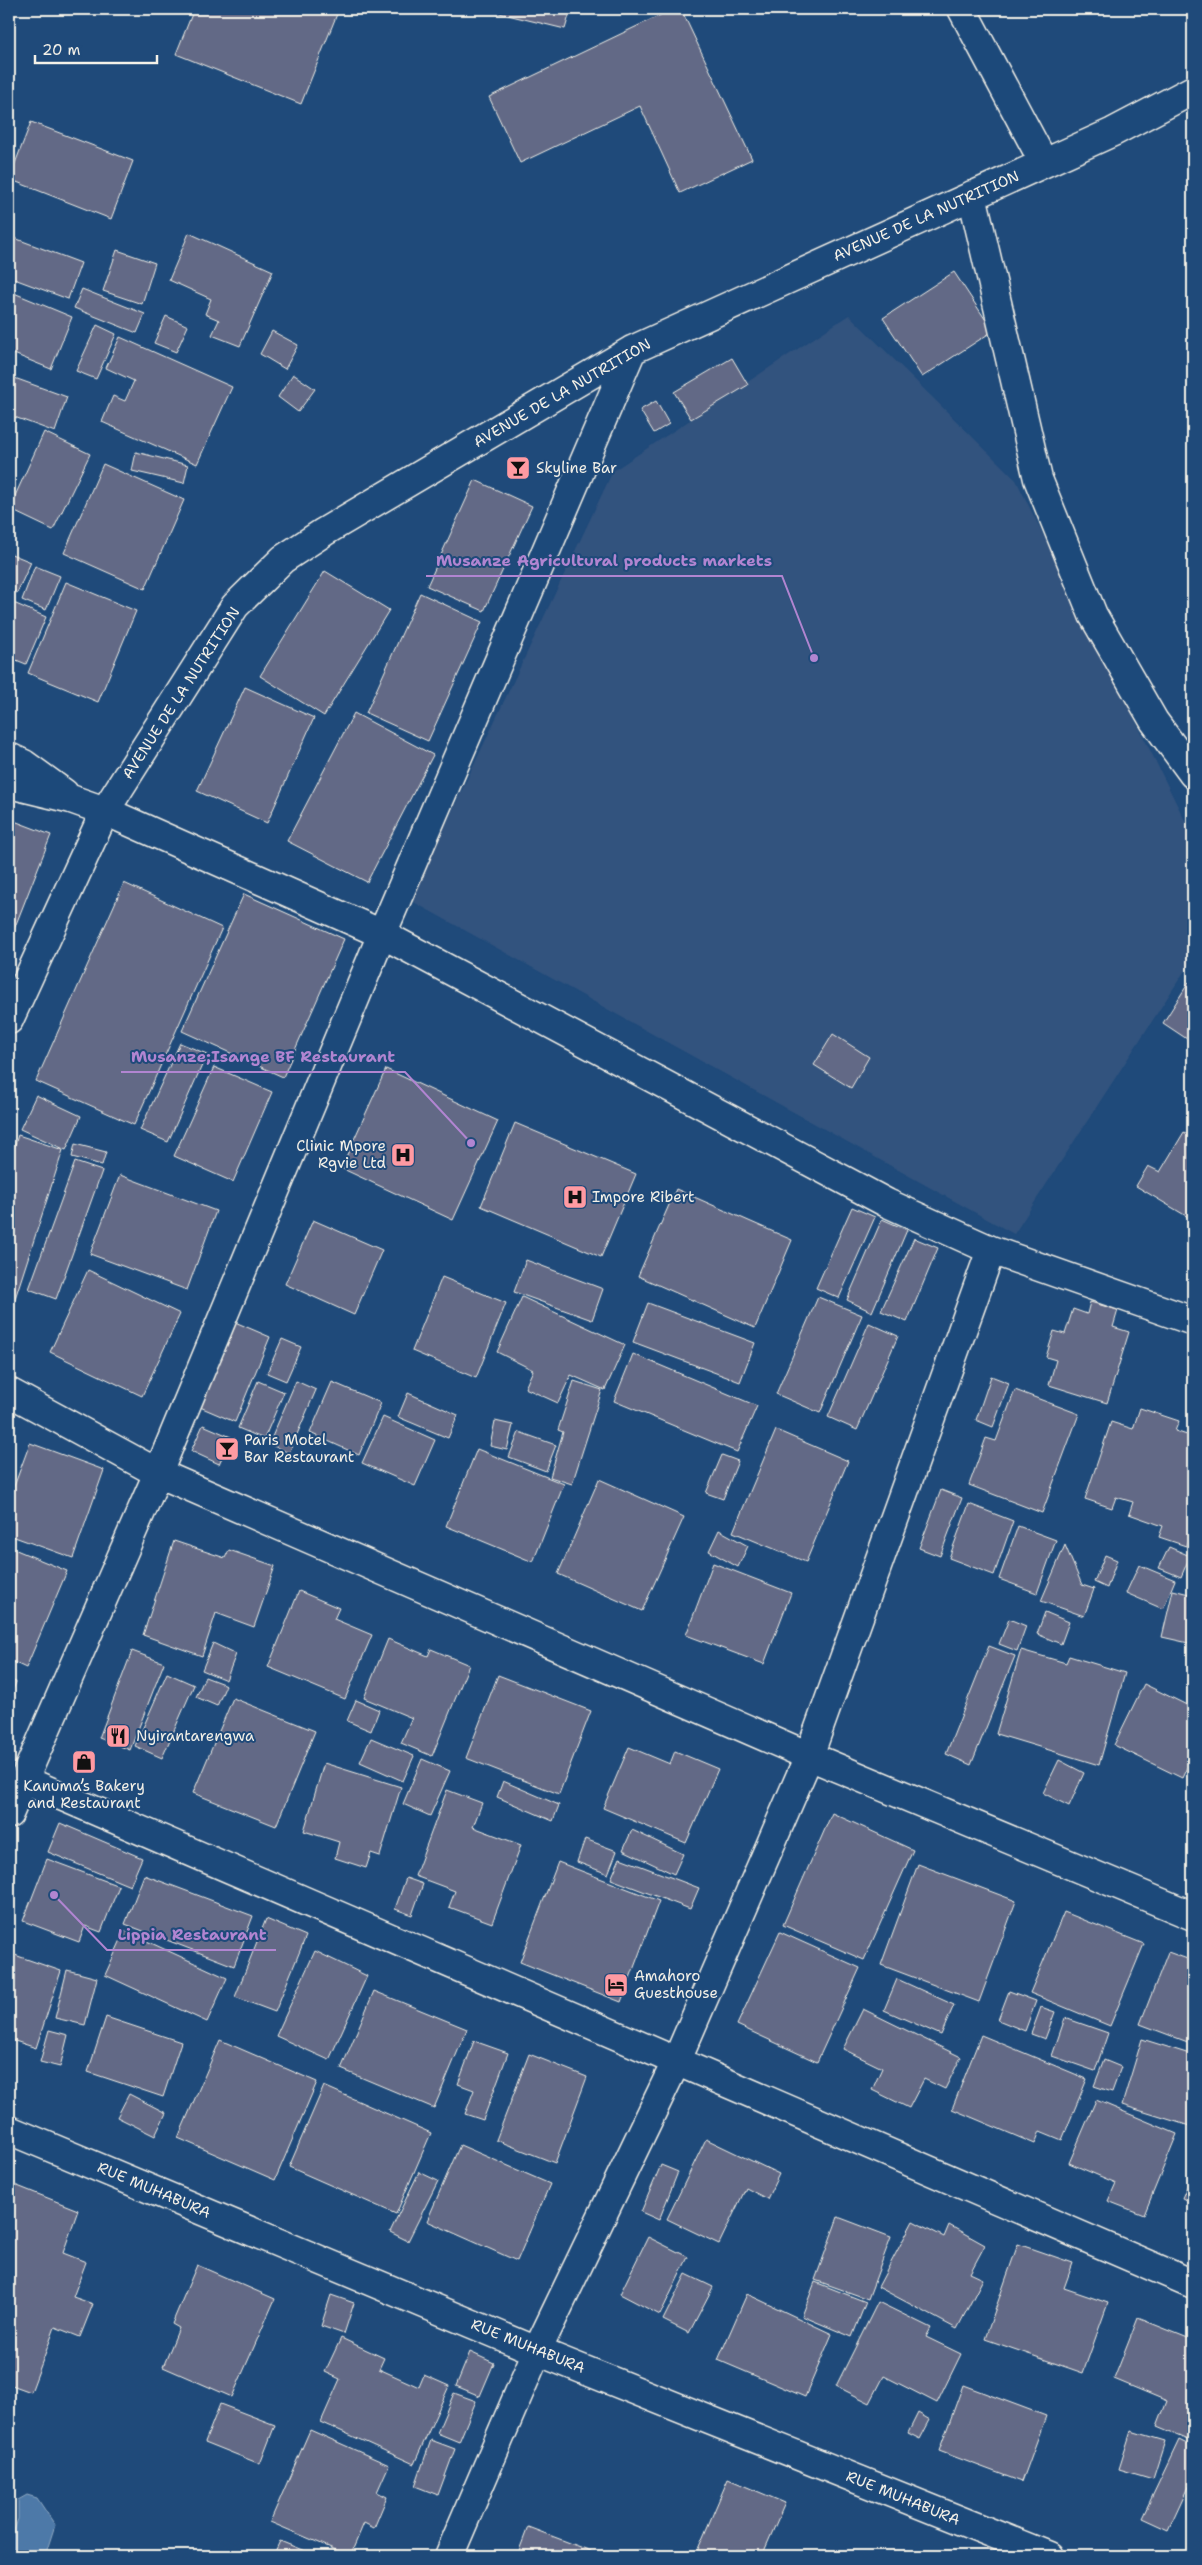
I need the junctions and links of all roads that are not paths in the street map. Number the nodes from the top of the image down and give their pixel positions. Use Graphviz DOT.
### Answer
graph roads {
  1 [pos="962,9"];
  2 [pos="1193,90"];
  3 [pos="1044,164"];
  4 [pos="972,195"];
  5 [pos="632,350"];
  6 [pos="9,757"];
  7 [pos="1193,774"];
  8 [pos="9,784"];
  9 [pos="72,799"];
  10 [pos="106,811"];
  11 [pos="382,934"];
  12 [pos="9,1020"];
  13 [pos="991,1250"];
  14 [pos="1193,1321"];
  15 [pos="9,1392"];
  16 [pos="158,1473"];
  17 [pos="810,1756"];
  18 [pos="24,1780"];
  19 [pos="9,1814"];
  20 [pos="1193,1916"];
  21 [pos="677,2060"];
  22 [pos="9,2130"];
  23 [pos="1193,2284"];
  24 [pos="537,2351"];
  25 [pos="448,2556"];
  26 [pos="1049,2556"];
  1 -- 3 [label="street"];
  2 -- 3 [label="street, AVENUE DE LA NUTRITION"];
  3 -- 4 [label="street, AVENUE DE LA NUTRITION"];
  4 -- 5 [label="street, AVENUE DE LA NUTRITION"];
  4 -- 7 [label="street"];
  5 -- 10 [label="street, AVENUE DE LA NUTRITION"];
  5 -- 11 [label="street"];
  6 -- 9 [label="street"];
  8 -- 9 [label="street"];
  9 -- 10 [label="street"];
  10 -- 11 [label="street"];
  10 -- 12 [label="street, AVENUE DE LA NUTRITION"];
  11 -- 13 [label="street"];
  11 -- 16 [label="street"];
  13 -- 14 [label="street"];
  13 -- 17 [label="street"];
  15 -- 16 [label="street"];
  16 -- 17 [label="street"];
  16 -- 18 [label="street"];
  17 -- 20 [label="street"];
  17 -- 21 [label="street"];
  18 -- 19 [label="street"];
  18 -- 21 [label="street"];
  21 -- 23 [label="street"];
  21 -- 24 [label="street"];
  22 -- 24 [label="street, RUE MUHABURA"];
  24 -- 25 [label="street"];
  24 -- 26 [label="street, RUE MUHABURA"];
}
